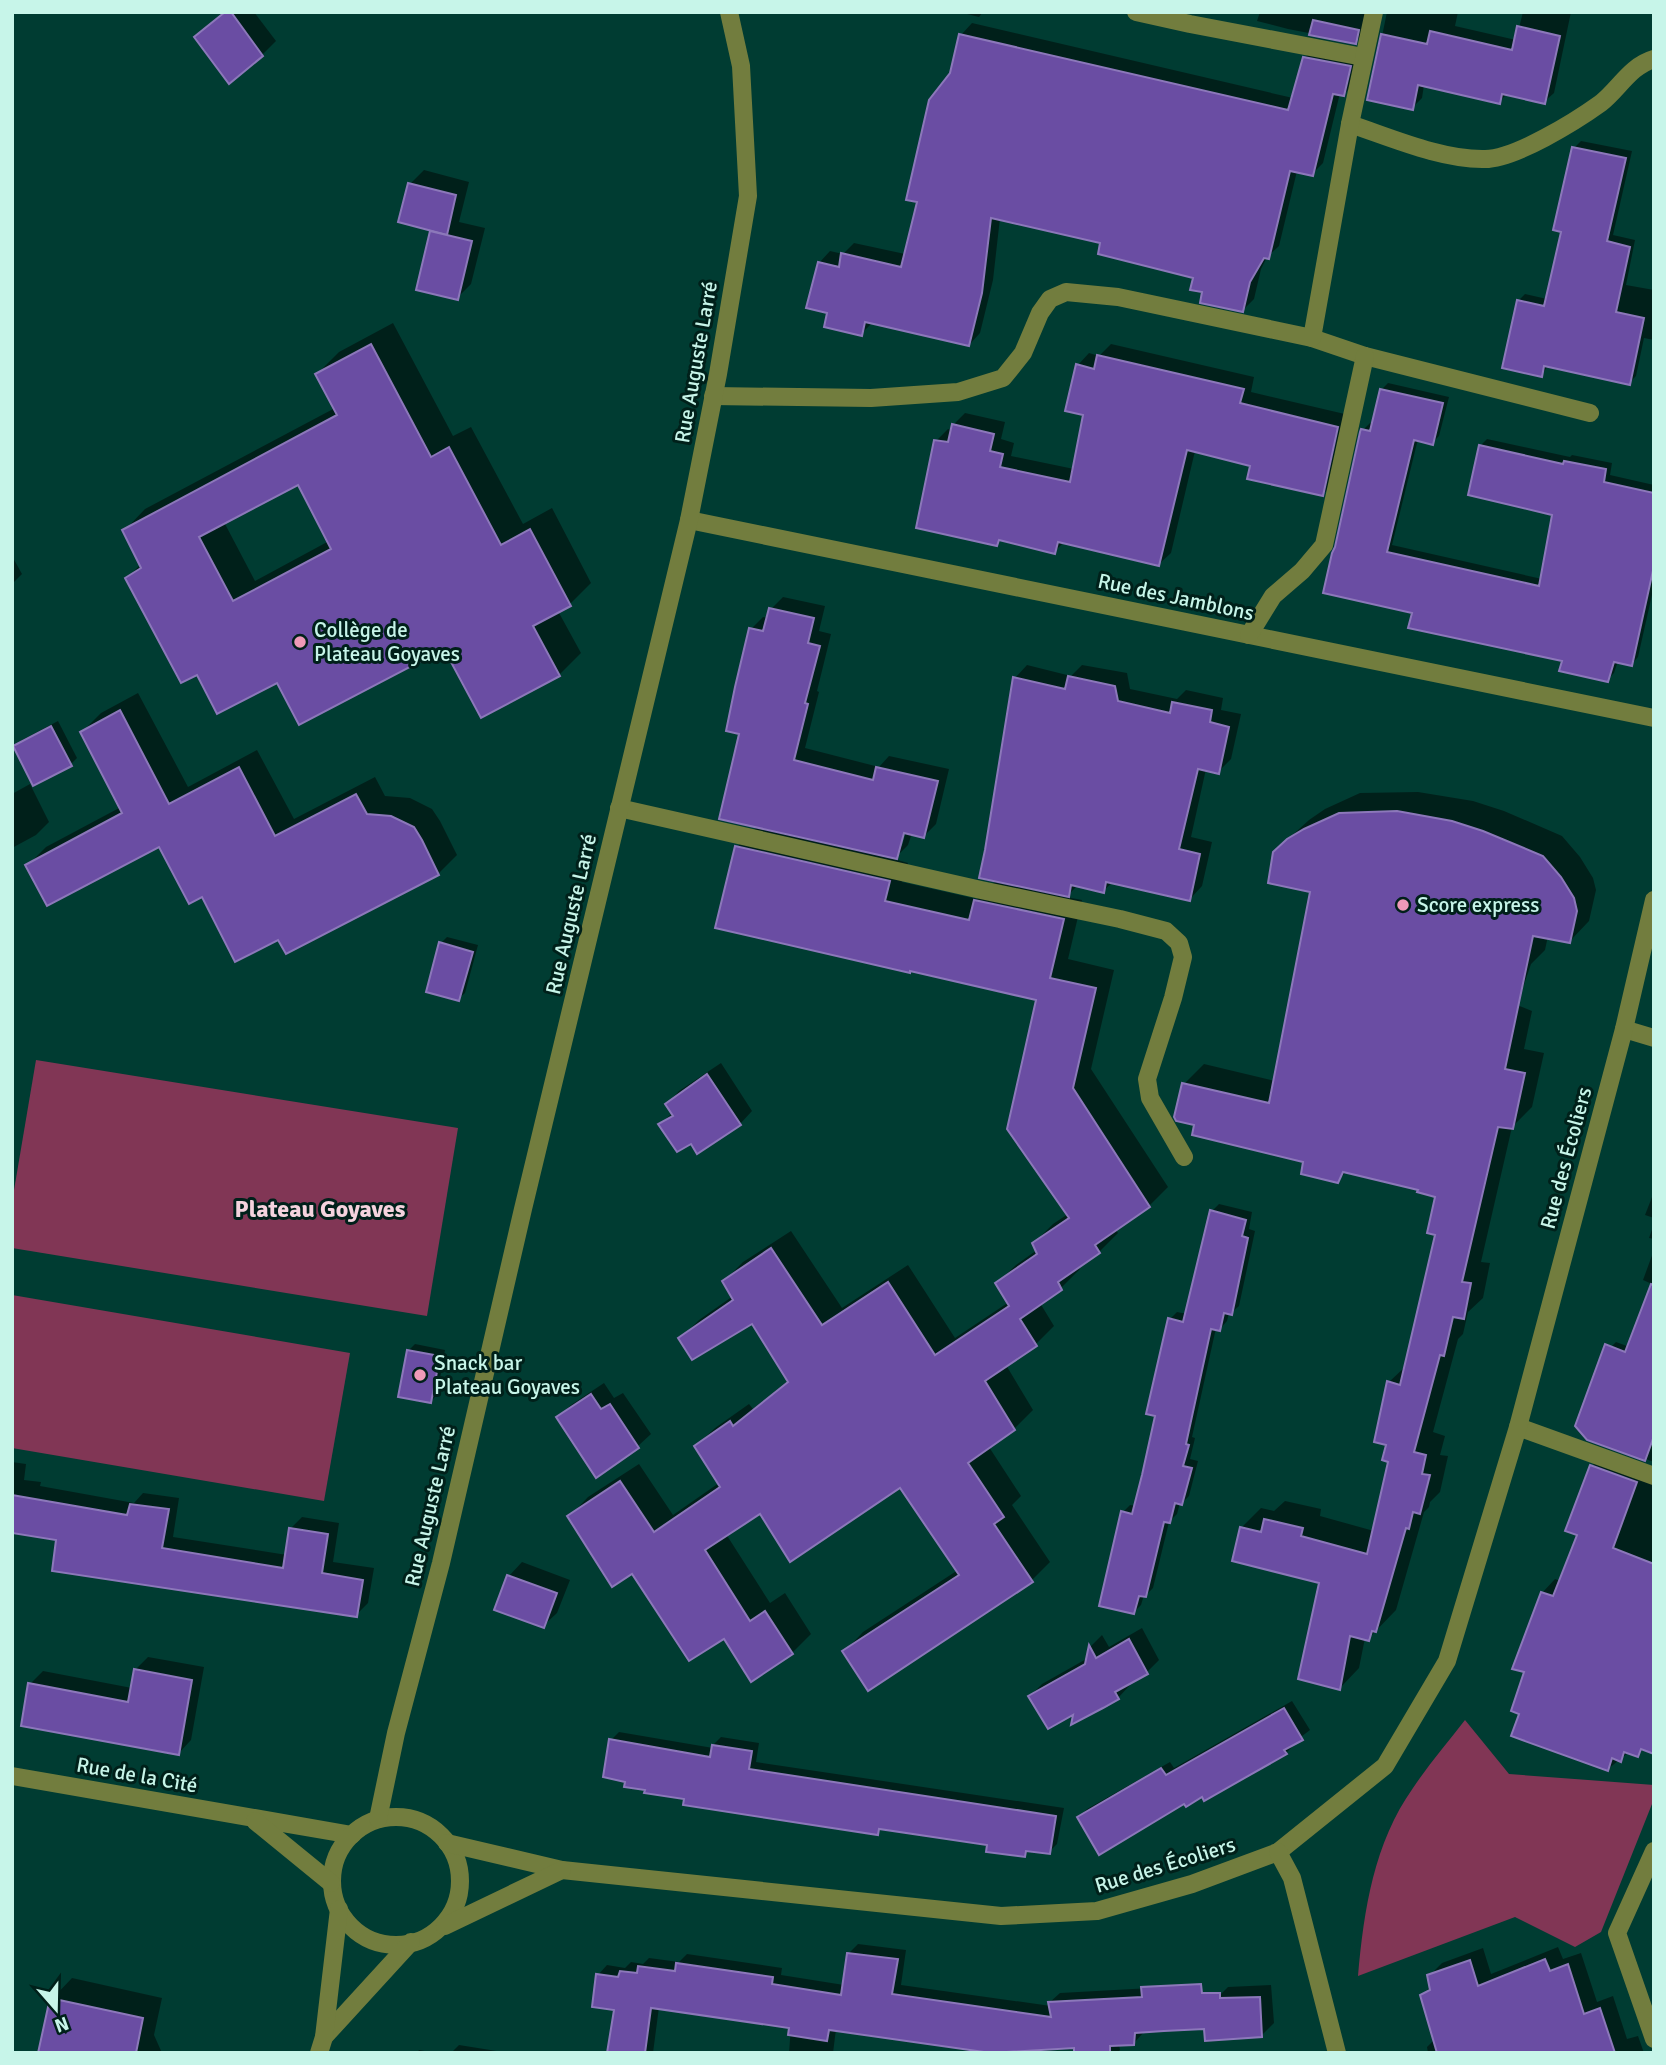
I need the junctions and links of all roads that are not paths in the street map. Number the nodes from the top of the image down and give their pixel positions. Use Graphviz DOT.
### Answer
graph roads {
  1 [pos="729,12"];
  2 [pos="1136,12"];
  3 [pos="1374,12"];
  4 [pos="1363,57"];
  5 [pos="1654,59"];
  6 [pos="1350,124"];
  7 [pos="1312,338"];
  8 [pos="1365,356"];
  9 [pos="713,396"];
  10 [pos="1590,413"];
  11 [pos="689,520"];
  12 [pos="1249,635"];
  13 [pos="1654,718"];
  14 [pos="619,807"];
  15 [pos="1654,900"];
  16 [pos="1624,1029"];
  17 [pos="1654,1038"];
  18 [pos="1184,1157"];
  19 [pos="1518,1427"];
  20 [pos="1654,1476"];
  21 [pos="12,1776"];
  22 [pos="253,1819"];
  23 [pos="378,1819"];
  24 [pos="352,1835"];
  25 [pos="447,1843"];
  26 [pos="1654,1851"];
  27 [pos="1278,1852"];
  28 [pos="562,1870"];
  29 [pos="331,1883"];
  30 [pos="339,1909"];
  31 [pos="443,1927"];
  32 [pos="411,1942"];
  33 [pos="1654,2039"];
  34 [pos="322,2045"];
  35 [pos="1337,2053"];
  1 -- 9 [label="street, Rue Auguste Larré"];
  2 -- 4 [label="street"];
  3 -- 4 [label="street"];
  4 -- 6 [label="street"];
  5 -- 6 [label="street"];
  6 -- 7 [label="street"];
  7 -- 8 [label="street"];
  7 -- 9 [label="street"];
  8 -- 10 [label="street"];
  8 -- 12 [label="street"];
  9 -- 11 [label="street, Rue Auguste Larré"];
  11 -- 12 [label="street, Rue des Jamblons"];
  11 -- 14 [label="street, Rue Auguste Larré"];
  12 -- 13 [label="street, Rue des Jamblons"];
  14 -- 18 [label="street"];
  14 -- 23 [label="street, Rue Auguste Larré"];
  15 -- 16 [label="street, Rue des Écoliers"];
  16 -- 17 [label="street"];
  16 -- 19 [label="street, Rue des Écoliers"];
  19 -- 20 [label="street"];
  19 -- 27 [label="street, Rue des Écoliers"];
  21 -- 22 [label="street, Rue de la Cité"];
  22 -- 24 [label="street, Rue de la Cité"];
  22 -- 29 [label="street, Rue de la Cité"];
  23 -- 24 [label="street"];
  23 -- 25 [label="street"];
  24 -- 29 [label="street"];
  25 -- 28 [label="street, Rue des Écoliers"];
  25 -- 31 [label="street"];
  26 -- 33 [label="street"];
  27 -- 28 [label="street, Rue des Écoliers"];
  27 -- 35 [label="street"];
  28 -- 31 [label="street"];
  29 -- 30 [label="street"];
  30 -- 32 [label="street"];
  30 -- 34 [label="street"];
  31 -- 32 [label="street"];
  32 -- 34 [label="street"];
}
